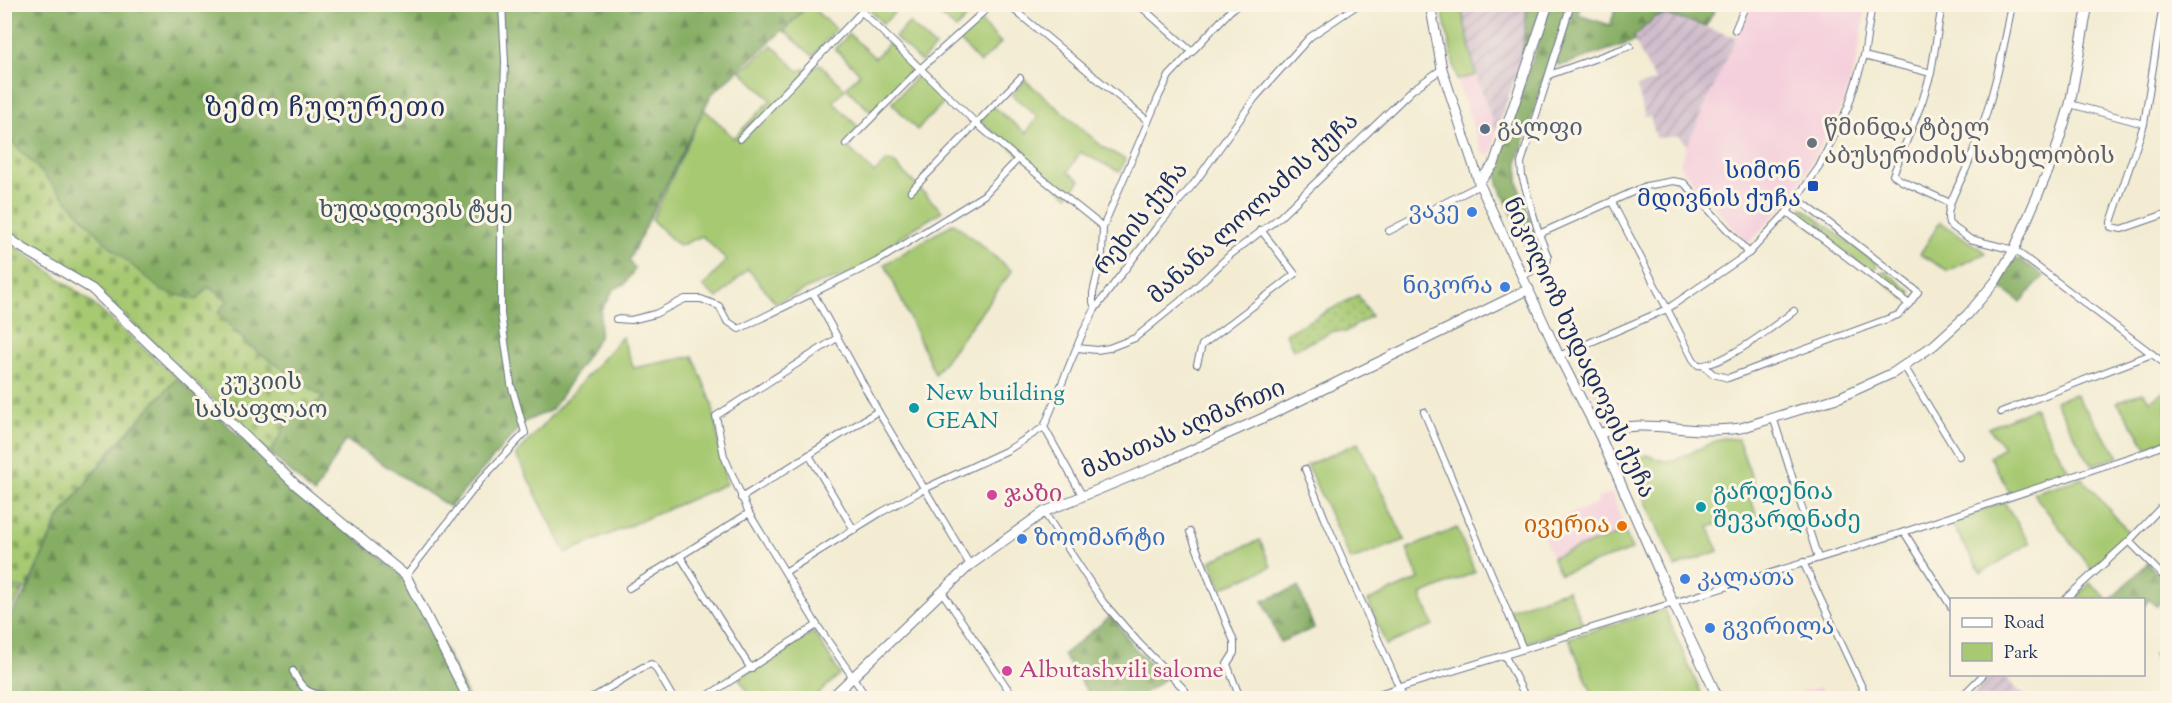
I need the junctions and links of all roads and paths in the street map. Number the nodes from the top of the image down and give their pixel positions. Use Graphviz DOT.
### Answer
graph roads {
  1 [pos="502,4"];
  2 [pos="869,4"];
  3 [pos="992,4"];
  4 [pos="1007,4"];
  5 [pos="1138,4"];
  6 [pos="1239,4"];
  7 [pos="1359,4"];
  8 [pos="1430,4"];
  9 [pos="1548,4"];
  10 [pos="1571,4"];
  11 [pos="1746,4"];
  12 [pos="1872,4"];
  13 [pos="1942,4"];
  14 [pos="2012,4"];
  15 [pos="2088,4"];
  16 [pos="2163,4"];
  17 [pos="862,12"];
  18 [pos="1735,30"];
  19 [pos="1630,46"];
  20 [pos="1192,52"];
  21 [pos="1863,56"];
  22 [pos="920,69"];
  23 [pos="1442,69"];
  24 [pos="1931,73"];
  25 [pos="1549,75"];
  26 [pos="1020,78"];
  27 [pos="2070,104"];
  28 [pos="1148,121"];
  29 [pos="977,124"];
  30 [pos="2144,124"];
  31 [pos="740,139"];
  32 [pos="846,144"];
  33 [pos="1018,159"];
  34 [pos="1479,183"];
  35 [pos="911,191"];
  36 [pos="1798,199"];
  37 [pos="1612,202"];
  38 [pos="1950,203"];
  39 [pos="1787,212"];
  40 [pos="2168,213"];
  41 [pos="1103,227"];
  42 [pos="1261,230"];
  43 [pos="1389,231"];
  44 [pos="1539,234"];
  45 [pos="4,235"];
  46 [pos="2014,250"];
  47 [pos="1749,253"];
  48 [pos="1523,276"];
  49 [pos="1529,289"];
  50 [pos="813,293"];
  51 [pos="1909,304"];
  52 [pos="1095,309"];
  53 [pos="1667,309"];
  54 [pos="1794,311"];
  55 [pos="616,319"];
  56 [pos="837,338"];
  57 [pos="1078,348"];
  58 [pos="2152,354"];
  59 [pos="1559,356"];
  60 [pos="1197,364"];
  61 [pos="1704,366"];
  62 [pos="1904,366"];
  63 [pos="2168,366"];
  64 [pos="878,411"];
  65 [pos="1424,412"];
  66 [pos="2001,412"];
  67 [pos="1773,417"];
  68 [pos="1044,427"];
  69 [pos="1599,434"];
  70 [pos="2168,443"];
  71 [pos="809,455"];
  72 [pos="1959,456"];
  73 [pos="1305,469"];
  74 [pos="924,489"];
  75 [pos="1082,495"];
  76 [pos="741,498"];
  77 [pos="2168,501"];
  78 [pos="1044,512"];
  79 [pos="749,513"];
  80 [pos="854,530"];
  81 [pos="1190,532"];
  82 [pos="1904,532"];
  83 [pos="2129,541"];
  84 [pos="680,556"];
  85 [pos="1818,558"];
  86 [pos="1803,562"];
  87 [pos="970,565"];
  88 [pos="785,572"];
  89 [pos="406,576"];
  90 [pos="2168,581"];
  91 [pos="629,588"];
  92 [pos="942,592"];
  93 [pos="2066,598"];
  94 [pos="1673,603"];
  95 [pos="1950,605"];
  96 [pos="817,625"];
  97 [pos="1523,649"];
  98 [pos="1505,656"];
  99 [pos="751,669"];
  100 [pos="293,671"];
  101 [pos="1983,676"];
  102 [pos="851,678"];
  103 [pos="1401,688"];
  104 [pos="336,699"];
  105 [pos="468,699"];
  106 [pos="592,699"];
  107 [pos="673,699"];
  108 [pos="704,699"];
  109 [pos="831,699"];
  110 [pos="867,699"];
  111 [pos="1014,699"];
  112 [pos="1188,699"];
  113 [pos="1240,699"];
  114 [pos="1365,699"];
  115 [pos="1404,699"];
  116 [pos="1526,699"];
  117 [pos="1718,699"];
  118 [pos="1867,699"];
  119 [pos="1960,699"];
  1 -- 89 [label="street"];
  2 -- 17 [label="street"];
  3 -- 22 [label="street"];
  4 -- 28 [label="street"];
  5 -- 20 [label="street"];
  6 -- 20 [label="street"];
  7 -- 52 [label="street, რეხის ქუჩა"];
  8 -- 23 [label="street, ნიკოლოზ ხუდადოვის ქუჩა"];
  9 -- 34 [label="street"];
  10 -- 25 [label="street"];
  11 -- 18 [label="street"];
  12 -- 21 [label="street"];
  13 -- 24 [label="street"];
  14 -- 38 [label="street"];
  15 -- 27 [label="street"];
  16 -- 30 [label="street"];
  17 -- 22 [label="street"];
  17 -- 31 [label="street"];
  19 -- 25 [label="street"];
  20 -- 28 [label="street"];
  21 -- 24 [label="street"];
  21 -- 36 [label="street"];
  22 -- 29 [label="street"];
  22 -- 32 [label="street"];
  23 -- 34 [label="street, ნიკოლოზ ხუდადოვის ქუჩა"];
  23 -- 42 [label="street, მანანა ლოლაძის ქუჩა"];
  24 -- 38 [label="street"];
  25 -- 44 [label="street"];
  26 -- 29 [label="street"];
  27 -- 30 [label="street"];
  27 -- 46 [label="street"];
  28 -- 41 [label="street"];
  29 -- 33 [label="street"];
  29 -- 35 [label="street"];
  30 -- 40 [label="street"];
  33 -- 41 [label="street"];
  33 -- 50 [label="street"];
  34 -- 43 [label="street"];
  34 -- 48 [label="street, ნიკოლოზ ხუდადოვის ქუჩა"];
  36 -- 39 [label="street"];
  36 -- 51 [label="street"];
  37 -- 44 [label="street"];
  37 -- 47 [label="street"];
  37 -- 53 [label="street"];
  38 -- 46 [label="street"];
  39 -- 47 [label="street"];
  39 -- 51 [label="street"];
  41 -- 52 [label="street"];
  42 -- 57 [label="street, მანანა ლოლაძის ქუჩა"];
  42 -- 60 [label="street"];
  44 -- 48 [label="street"];
  45 -- 89 [label="street"];
  46 -- 58 [label="street"];
  46 -- 62 [label="street"];
  47 -- 53 [label="street"];
  48 -- 49 [label="street, ნიკოლოზ ხუდადოვის ქუჩა"];
  49 -- 59 [label="street, ნიკოლოზ ხუდადოვის ქუჩა"];
  49 -- 75 [label="street, მახათას აღმართი"];
  50 -- 55 [label="street"];
  50 -- 56 [label="street"];
  51 -- 61 [label="street"];
  52 -- 57 [label="street, რეხის ქუჩა"];
  53 -- 59 [label="street"];
  53 -- 61 [label="street"];
  54 -- 61 [label="street"];
  56 -- 64 [label="street"];
  56 -- 76 [label="street"];
  57 -- 68 [label="street, რეხის ქუჩა"];
  58 -- 63 [label="street"];
  58 -- 66 [label="street"];
  59 -- 69 [label="street, ნიკოლოზ ხუდადოვის ქუჩა"];
  62 -- 67 [label="street"];
  62 -- 72 [label="street"];
  64 -- 71 [label="street"];
  64 -- 74 [label="street"];
  65 -- 97 [label="street"];
  67 -- 69 [label="street"];
  67 -- 85 [label="street"];
  68 -- 74 [label="street"];
  68 -- 75 [label="street"];
  69 -- 94 [label="street, ნიკოლოზ ხუდადოვის ქუჩა"];
  70 -- 82 [label="street"];
  71 -- 76 [label="street"];
  71 -- 80 [label="street"];
  73 -- 103 [label="street"];
  74 -- 80 [label="street"];
  74 -- 87 [label="street"];
  75 -- 78 [label="street, მახათას აღმართი"];
  76 -- 79 [label="street"];
  77 -- 83 [label="street"];
  78 -- 87 [label="street, მახათას აღმართი"];
  78 -- 112 [label="street"];
  79 -- 84 [label="street"];
  79 -- 88 [label="street"];
  80 -- 88 [label="street"];
  81 -- 113 [label="street"];
  82 -- 85 [label="street"];
  82 -- 95 [label="street"];
  83 -- 90 [label="street"];
  83 -- 93 [label="street"];
  84 -- 91 [label="street"];
  84 -- 99 [label="street"];
  85 -- 86 [label="street"];
  86 -- 94 [label="street"];
  86 -- 118 [label="street"];
  87 -- 92 [label="street, მახათას აღმართი"];
  88 -- 96 [label="street"];
  89 -- 105 [label="street"];
  92 -- 102 [label="street, მახათას აღმართი"];
  92 -- 111 [label="street"];
  94 -- 97 [label="street"];
  94 -- 117 [label="street, ნიკოლოზ ხუდადოვის ქუჩა"];
  96 -- 99 [label="street"];
  96 -- 102 [label="street"];
  97 -- 98 [label="street"];
  98 -- 103 [label="street"];
  98 -- 116 [label="street"];
  99 -- 108 [label="street"];
  100 -- 104 [label="street"];
  101 -- 119 [label="street"];
  102 -- 109 [label="street, მახათას აღმართი"];
  102 -- 110 [label="street"];
  103 -- 114 [label="street"];
  103 -- 115 [label="street"];
  106 -- 107 [label="street"];
}
